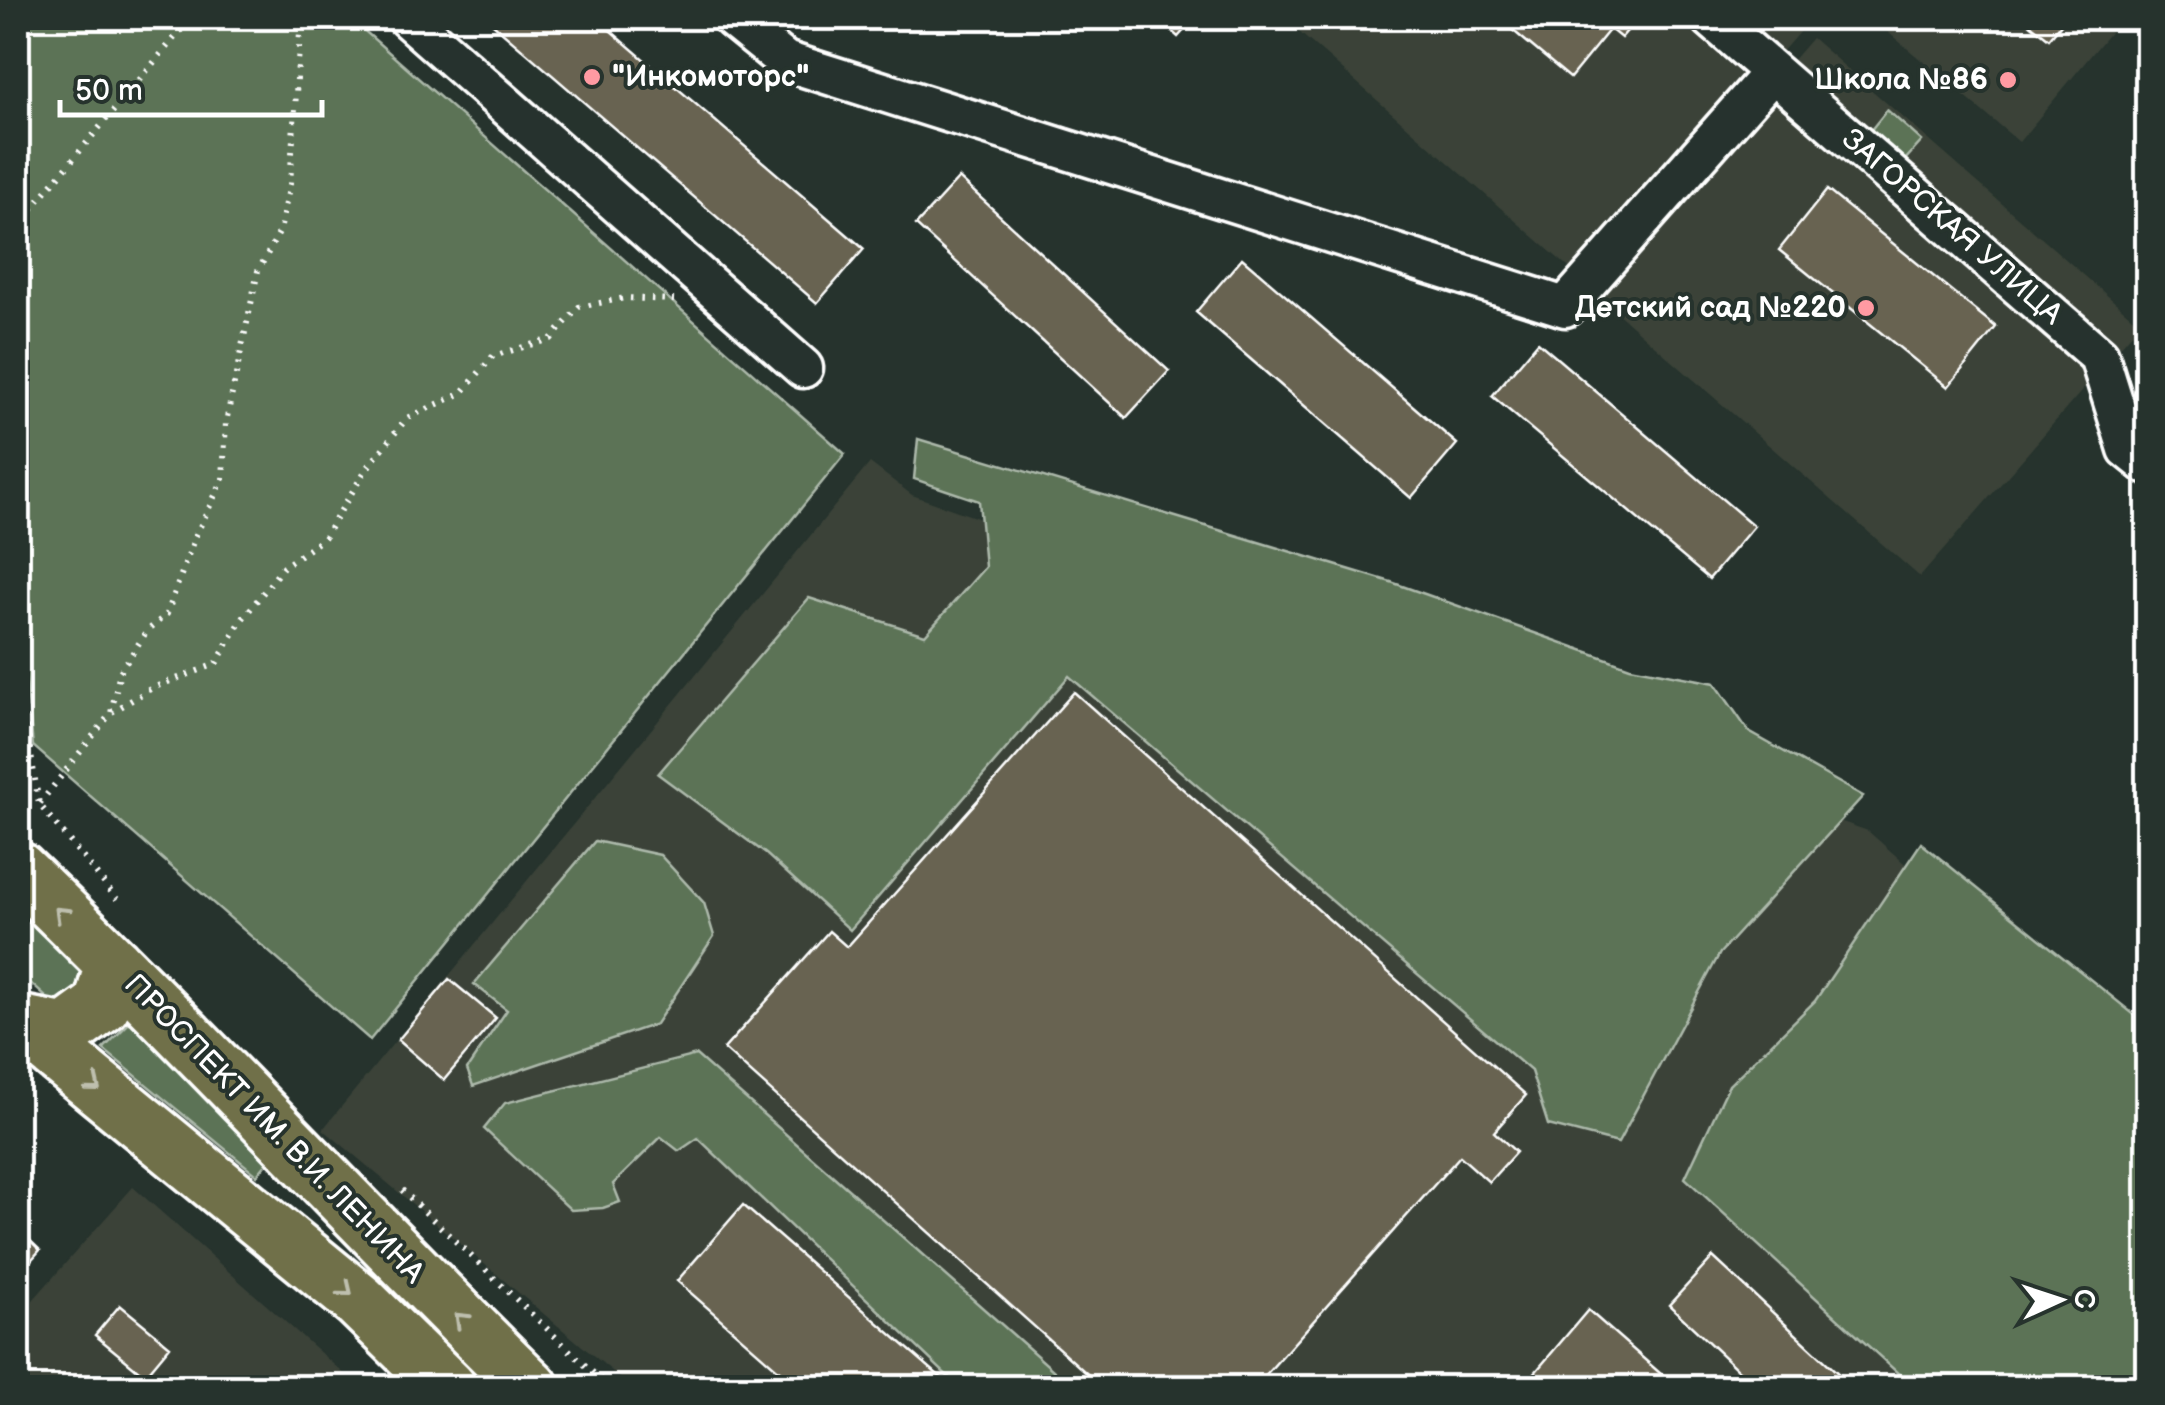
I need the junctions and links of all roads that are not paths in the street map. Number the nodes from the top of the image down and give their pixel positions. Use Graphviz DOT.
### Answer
graph roads {
  1 [pos="406,18"];
  2 [pos="732,18"];
  3 [pos="1711,18"];
  4 [pos="1774,72"];
  5 [pos="803,368"];
  6 [pos="2148,465"];
  7 [pos="18,870"];
  8 [pos="113,963"];
  9 [pos="18,1023"];
  10 [pos="448,1388"];
  11 [pos="530,1388"];
  1 -- 5 [label="street"];
  2 -- 4 [label="street"];
  3 -- 4 [label="street, ЗАГОРСКАЯ УЛИЦА"];
  4 -- 6 [label="street, ЗАГОРСКАЯ УЛИЦА"];
  8 -- 7 [label="main road, ПРОСПЕКТ ИМ. В.И. ЛЕНИНА, one-way"];
  8 -- 9 [label="main road"];
  11 -- 8 [label="main road, ПРОСПЕКТ ИМ. В.И. ЛЕНИНА, one-way"];
  9 -- 10 [label="main road, ПРОСПЕКТ ИМ. В.И. ЛЕНИНА, one-way"];
}
